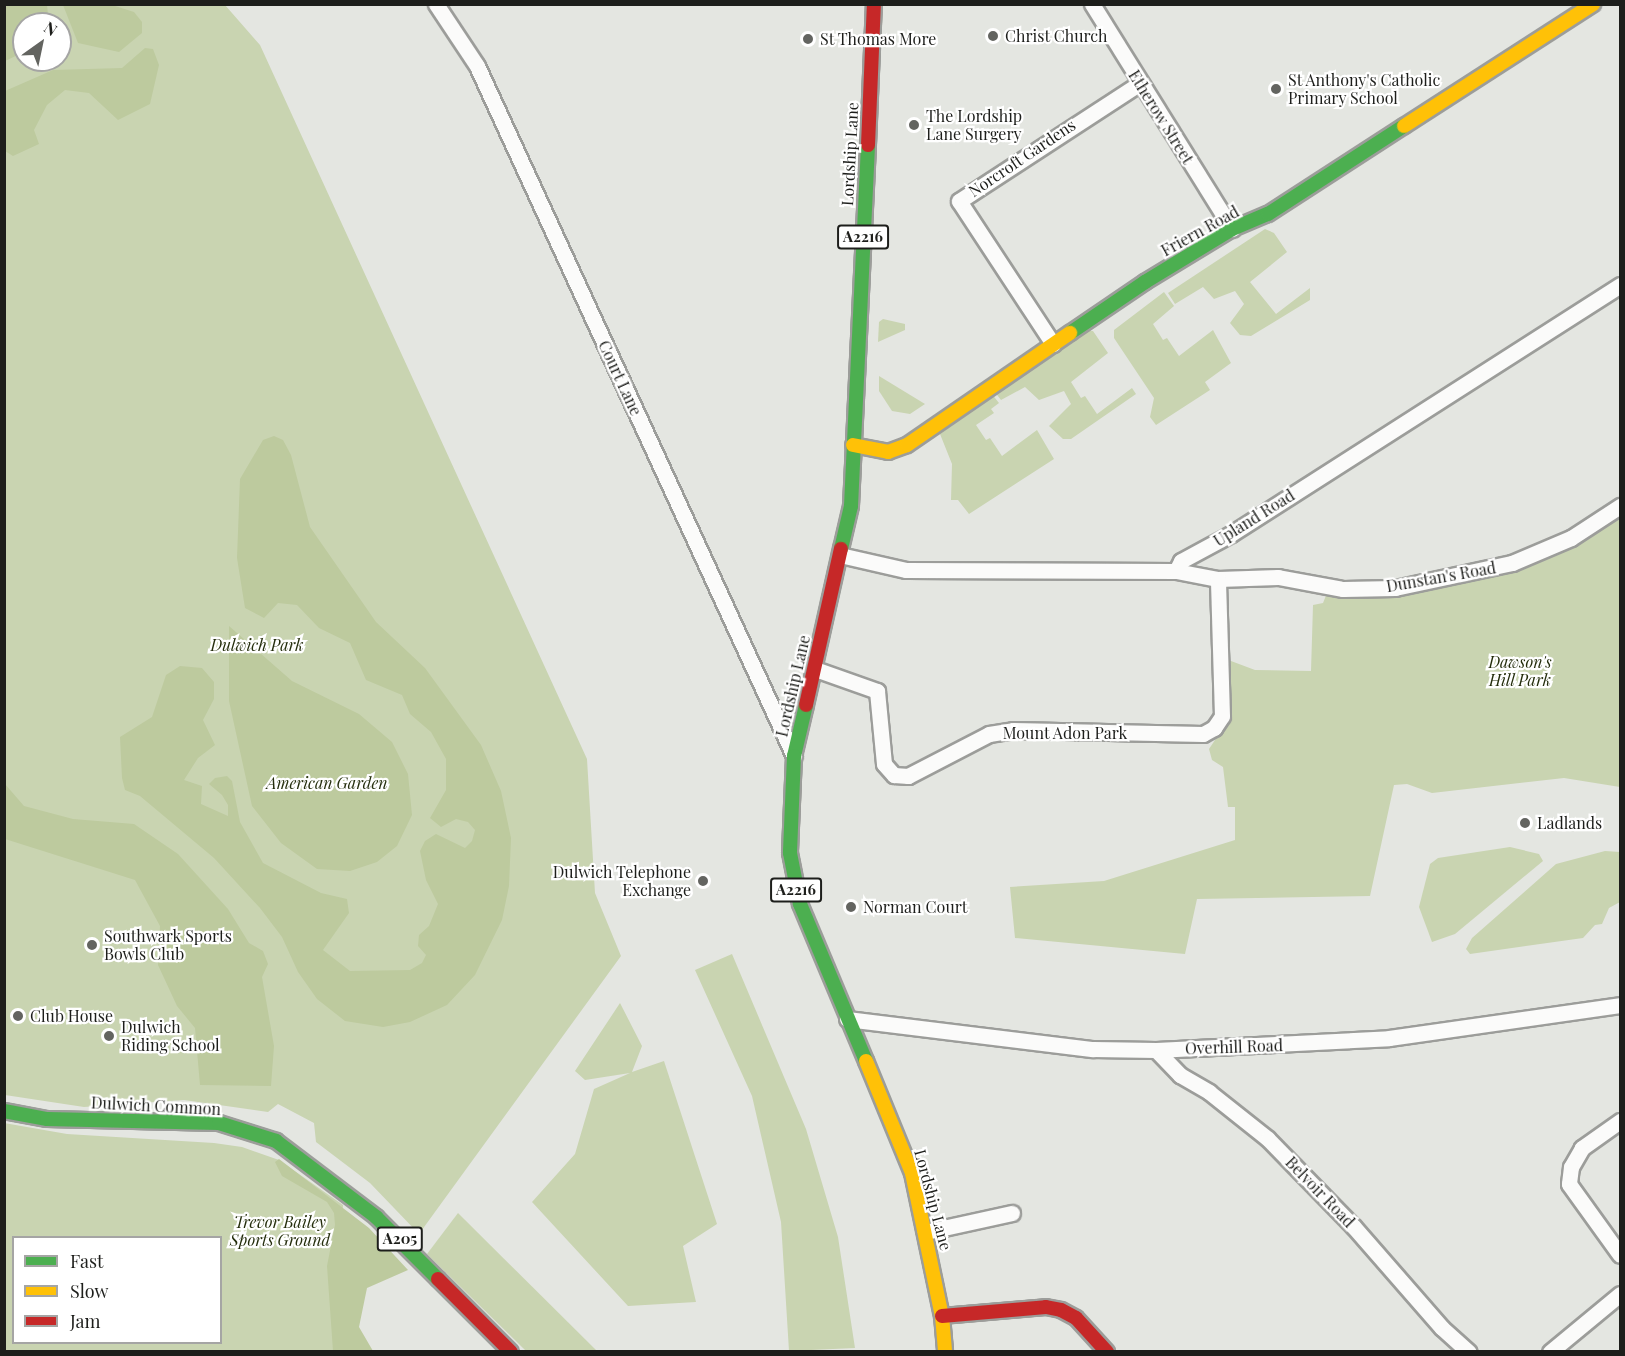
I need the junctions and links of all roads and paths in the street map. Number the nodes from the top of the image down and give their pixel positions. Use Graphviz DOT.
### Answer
graph roads {
  1 [pos="436,4"];
  2 [pos="874,4"];
  3 [pos="1092,4"];
  4 [pos="1593,4"];
  5 [pos="1140,83"];
  6 [pos="1232,229"];
  7 [pos="1620,285"];
  8 [pos="1053,344"];
  9 [pos="853,445"];
  10 [pos="1620,506"];
  11 [pos="840,555"];
  12 [pos="1176,571"];
  13 [pos="1218,579"];
  14 [pos="814,669"];
  15 [pos="794,756"];
  16 [pos="1620,1005"];
  17 [pos="847,1019"];
  18 [pos="1156,1050"];
  19 [pos="4,1110"];
  20 [pos="1620,1121"];
  21 [pos="1012,1213"];
  22 [pos="925,1232"];
  23 [pos="1620,1255"];
  24 [pos="1620,1294"];
  25 [pos="942,1316"];
  26 [pos="511,1352"];
  27 [pos="945,1352"];
  28 [pos="1107,1352"];
  29 [pos="1469,1352"];
  30 [pos="1550,1352"];
  1 -- 15 [label="street, Court Lane"];
  2 -- 9 [label="main road, Lordship Lane / A2216"];
  3 -- 5 [label="street, Etherow Street"];
  4 -- 6 [label="main road, Friern Road"];
  5 -- 6 [label="street, Etherow Street"];
  5 -- 8 [label="street, Norcroft Gardens"];
  6 -- 8 [label="main road, Friern Road"];
  7 -- 12 [label="street, Upland Road"];
  8 -- 9 [label="main road, Friern Road"];
  9 -- 11 [label="main road, Lordship Lane / A2216"];
  10 -- 13 [label="street, Dunstan's Road"];
  11 -- 12 [label="street"];
  11 -- 14 [label="main road, Lordship Lane / A2216"];
  12 -- 13 [label="street, Dunstan's Road"];
  13 -- 14 [label="street, Mount Adon Park"];
  14 -- 15 [label="main road, Lordship Lane / A2216"];
  15 -- 17 [label="main road, Lordship Lane / A2216"];
  16 -- 18 [label="street, Overhill Road"];
  17 -- 18 [label="street, Overhill Road"];
  17 -- 22 [label="main road, Lordship Lane / A2216"];
  18 -- 29 [label="street, Belvoir Road"];
  19 -- 26 [label="main road, Dulwich Common / A205"];
  20 -- 23 [label="street"];
  21 -- 22 [label="street"];
  22 -- 25 [label="main road, Lordship Lane / A2216"];
  24 -- 30 [label="street"];
  25 -- 27 [label="main road, Lordship Lane / A2216"];
  25 -- 28 [label="main road"];
}
